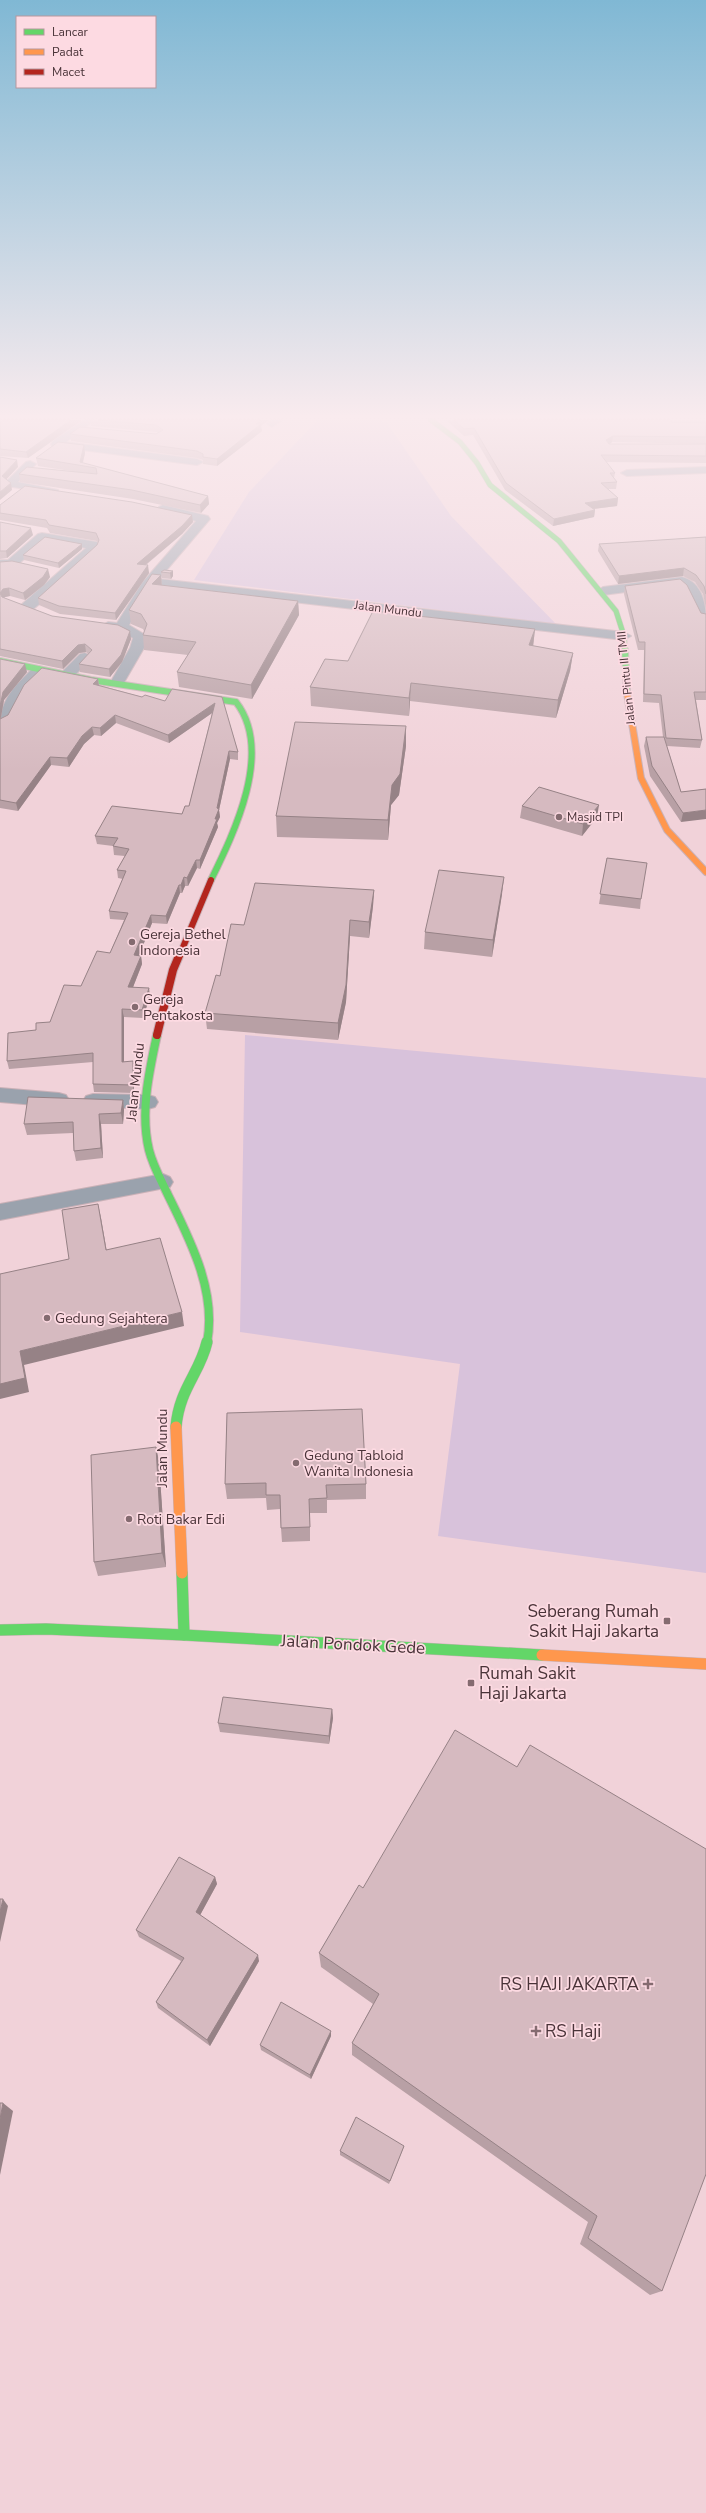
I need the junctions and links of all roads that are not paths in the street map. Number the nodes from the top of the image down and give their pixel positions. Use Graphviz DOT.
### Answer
graph roads {
  1 [pos="34,537"];
  2 [pos="55,537"];
  3 [pos="189,537"];
  4 [pos="554,537"];
  5 [pos="6,563"];
  6 [pos="27,566"];
  7 [pos="47,570"];
  8 [pos="62,575"];
  9 [pos="151,582"];
  10 [pos="706,589"];
  11 [pos="693,590"];
  12 [pos="602,591"];
  13 [pos="39,613"];
  14 [pos="706,617"];
  15 [pos="93,624"];
  16 [pos="122,627"];
  17 [pos="624,636"];
  18 [pos="85,657"];
  19 [pos="0,661"];
  20 [pos="39,670"];
  21 [pos="67,675"];
  22 [pos="117,683"];
  23 [pos="0,688"];
  24 [pos="17,691"];
  25 [pos="0,723"];
  26 [pos="706,872"];
  27 [pos="0,1095"];
  28 [pos="148,1102"];
  29 [pos="163,1182"];
  30 [pos="0,1212"];
  31 [pos="0,1630"];
  32 [pos="184,1635"];
  33 [pos="706,1664"];
  1 -- 5 [label="street"];
  2 -- 8 [label="street"];
  3 -- 9 [label="street"];
  4 -- 12 [label="street, Jalan Pintu II TMII"];
  5 -- 6 [label="street"];
  7 -- 8 [label="street"];
  8 -- 13 [label="street"];
  9 -- 16 [label="street"];
  9 -- 17 [label="street, Jalan Mundu"];
  10 -- 11 [label="street"];
  11 -- 12 [label="street"];
  11 -- 14 [label="street"];
  12 -- 17 [label="street, Jalan Pintu II TMII"];
  15 -- 16 [label="street"];
  16 -- 22 [label="street"];
  17 -- 26 [label="street, Jalan Pintu II TMII"];
  18 -- 21 [label="street"];
  19 -- 20 [label="street"];
  20 -- 21 [label="street"];
  20 -- 24 [label="street"];
  21 -- 22 [label="street"];
  22 -- 28 [label="street, Jalan Mundu"];
  23 -- 24 [label="street"];
  24 -- 25 [label="street"];
  27 -- 28 [label="street"];
  28 -- 29 [label="street, Jalan Mundu"];
  29 -- 30 [label="street"];
  29 -- 32 [label="street, Jalan Mundu"];
  31 -- 32 [label="street, Jalan Pondok Gede"];
  32 -- 33 [label="street, Jalan Pondok Gede"];
}
